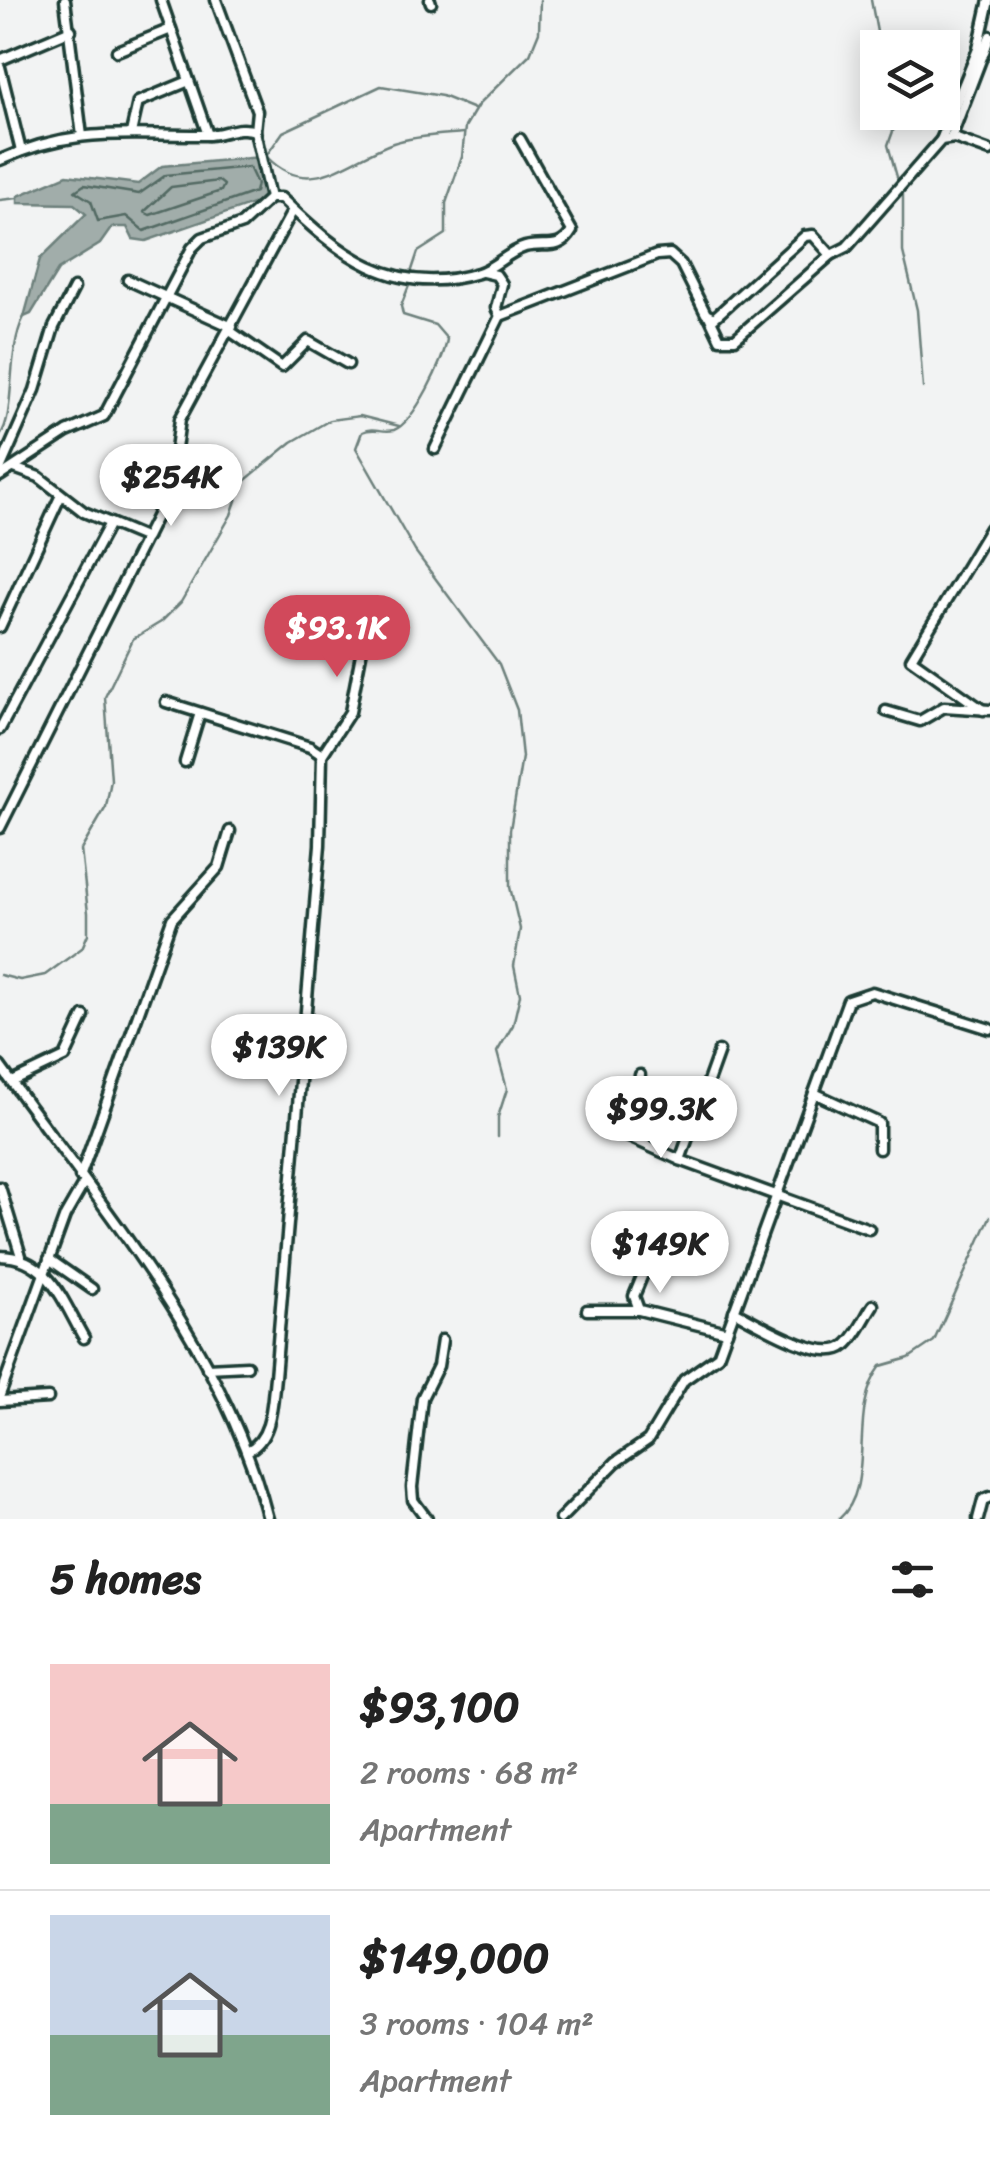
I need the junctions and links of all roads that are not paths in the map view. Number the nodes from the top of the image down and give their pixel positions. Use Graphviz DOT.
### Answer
graph roads {
  1 [pos="65,0"];
  2 [pos="161,0"];
  3 [pos="216,0"];
  4 [pos="988,0"];
  5 [pos="171,29"];
  6 [pos="72,30"];
  7 [pos="990,36"];
  8 [pos="116,51"];
  9 [pos="0,64"];
  10 [pos="190,81"];
  11 [pos="4,102"];
  12 [pos="255,131"];
  13 [pos="130,134"];
  14 [pos="208,135"];
  15 [pos="82,136"];
  16 [pos="520,138"];
  17 [pos="946,139"];
  18 [pos="20,151"];
  19 [pos="990,151"];
  20 [pos="0,160"];
  21 [pos="270,198"];
  22 [pos="294,210"];
  23 [pos="832,255"];
  24 [pos="484,272"];
  25 [pos="128,280"];
  26 [pos="74,288"];
  27 [pos="168,296"];
  28 [pos="500,316"];
  29 [pos="710,318"];
  30 [pos="231,329"];
  31 [pos="348,364"];
  32 [pos="435,449"];
  33 [pos="14,468"];
  34 [pos="0,472"];
  35 [pos="62,495"];
  36 [pos="108,525"];
  37 [pos="990,528"];
  38 [pos="146,538"];
  39 [pos="370,607"];
  40 [pos="0,627"];
  41 [pos="166,702"];
  42 [pos="987,710"];
  43 [pos="886,711"];
  44 [pos="200,713"];
  45 [pos="0,729"];
  46 [pos="322,755"];
  47 [pos="185,762"];
  48 [pos="0,828"];
  49 [pos="230,832"];
  50 [pos="84,1016"];
  51 [pos="990,1029"];
  52 [pos="719,1051"];
  53 [pos="0,1066"];
  54 [pos="640,1075"];
  55 [pos="12,1082"];
  56 [pos="814,1093"];
  57 [pos="879,1149"];
  58 [pos="680,1160"];
  59 [pos="82,1180"];
  60 [pos="0,1188"];
  61 [pos="776,1195"];
  62 [pos="868,1229"];
  63 [pos="658,1240"];
  64 [pos="0,1256"];
  65 [pos="21,1256"];
  66 [pos="49,1259"];
  67 [pos="45,1270"];
  68 [pos="92,1289"];
  69 [pos="873,1305"];
  70 [pos="587,1310"];
  71 [pos="639,1310"];
  72 [pos="734,1311"];
  73 [pos="727,1332"];
  74 [pos="84,1338"];
  75 [pos="442,1340"];
  76 [pos="246,1366"];
  77 [pos="208,1368"];
  78 [pos="0,1398"];
  79 [pos="48,1398"];
  80 [pos="247,1451"];
  81 [pos="990,1497"];
  82 [pos="268,1519"];
  83 [pos="427,1519"];
  84 [pos="560,1519"];
  85 [pos="978,1519"];
  1 -- 6 [label="street"];
  2 -- 5 [label="street"];
  3 -- 12 [label="street"];
  4 -- 17 [label="street"];
  5 -- 8 [label="street"];
  5 -- 10 [label="street"];
  6 -- 9 [label="street"];
  6 -- 15 [label="street"];
  7 -- 17 [label="street"];
  9 -- 11 [label="street"];
  10 -- 13 [label="street"];
  10 -- 14 [label="street"];
  11 -- 18 [label="street"];
  12 -- 14 [label="street"];
  12 -- 21 [label="street"];
  13 -- 14 [label="street"];
  13 -- 15 [label="street"];
  15 -- 18 [label="street"];
  16 -- 24 [label="street"];
  17 -- 19 [label="street"];
  17 -- 23 [label="street"];
  18 -- 20 [label="street"];
  21 -- 22 [label="street"];
  21 -- 27 [label="street"];
  22 -- 24 [label="street"];
  22 -- 30 [label="street"];
  23 -- 29 [label="street"];
  23 -- 29 [label="street"];
  24 -- 28 [label="street"];
  25 -- 27 [label="street"];
  26 -- 34 [label="street"];
  27 -- 30 [label="street"];
  27 -- 33 [label="street"];
  28 -- 29 [label="street"];
  28 -- 32 [label="street"];
  30 -- 31 [label="street"];
  30 -- 38 [label="street"];
  33 -- 34 [label="street"];
  33 -- 35 [label="street"];
  35 -- 36 [label="street"];
  35 -- 40 [label="street"];
  36 -- 38 [label="street"];
  36 -- 45 [label="street"];
  37 -- 42 [label="street"];
  38 -- 48 [label="street"];
  39 -- 46 [label="street"];
  41 -- 44 [label="street"];
  42 -- 43 [label="street"];
  44 -- 46 [label="street"];
  44 -- 47 [label="street"];
  46 -- 80 [label="street"];
  49 -- 59 [label="street"];
  50 -- 55 [label="street"];
  51 -- 56 [label="street"];
  52 -- 58 [label="street"];
  53 -- 55 [label="street"];
  54 -- 58 [label="street"];
  55 -- 59 [label="street"];
  56 -- 57 [label="street"];
  56 -- 61 [label="street"];
  58 -- 61 [label="street"];
  59 -- 66 [label="street"];
  59 -- 77 [label="street"];
  60 -- 65 [label="street"];
  61 -- 62 [label="street"];
  61 -- 72 [label="street"];
  63 -- 71 [label="street"];
  64 -- 65 [label="street"];
  65 -- 67 [label="street"];
  66 -- 67 [label="street"];
  66 -- 68 [label="street"];
  67 -- 74 [label="street"];
  67 -- 78 [label="street"];
  69 -- 72 [label="street"];
  70 -- 71 [label="street"];
  71 -- 73 [label="street"];
  72 -- 73 [label="street"];
  73 -- 84 [label="street"];
  75 -- 83 [label="street"];
  76 -- 77 [label="street"];
  77 -- 80 [label="street"];
  78 -- 79 [label="street"];
  80 -- 82 [label="street"];
  81 -- 85 [label="street"];
}
